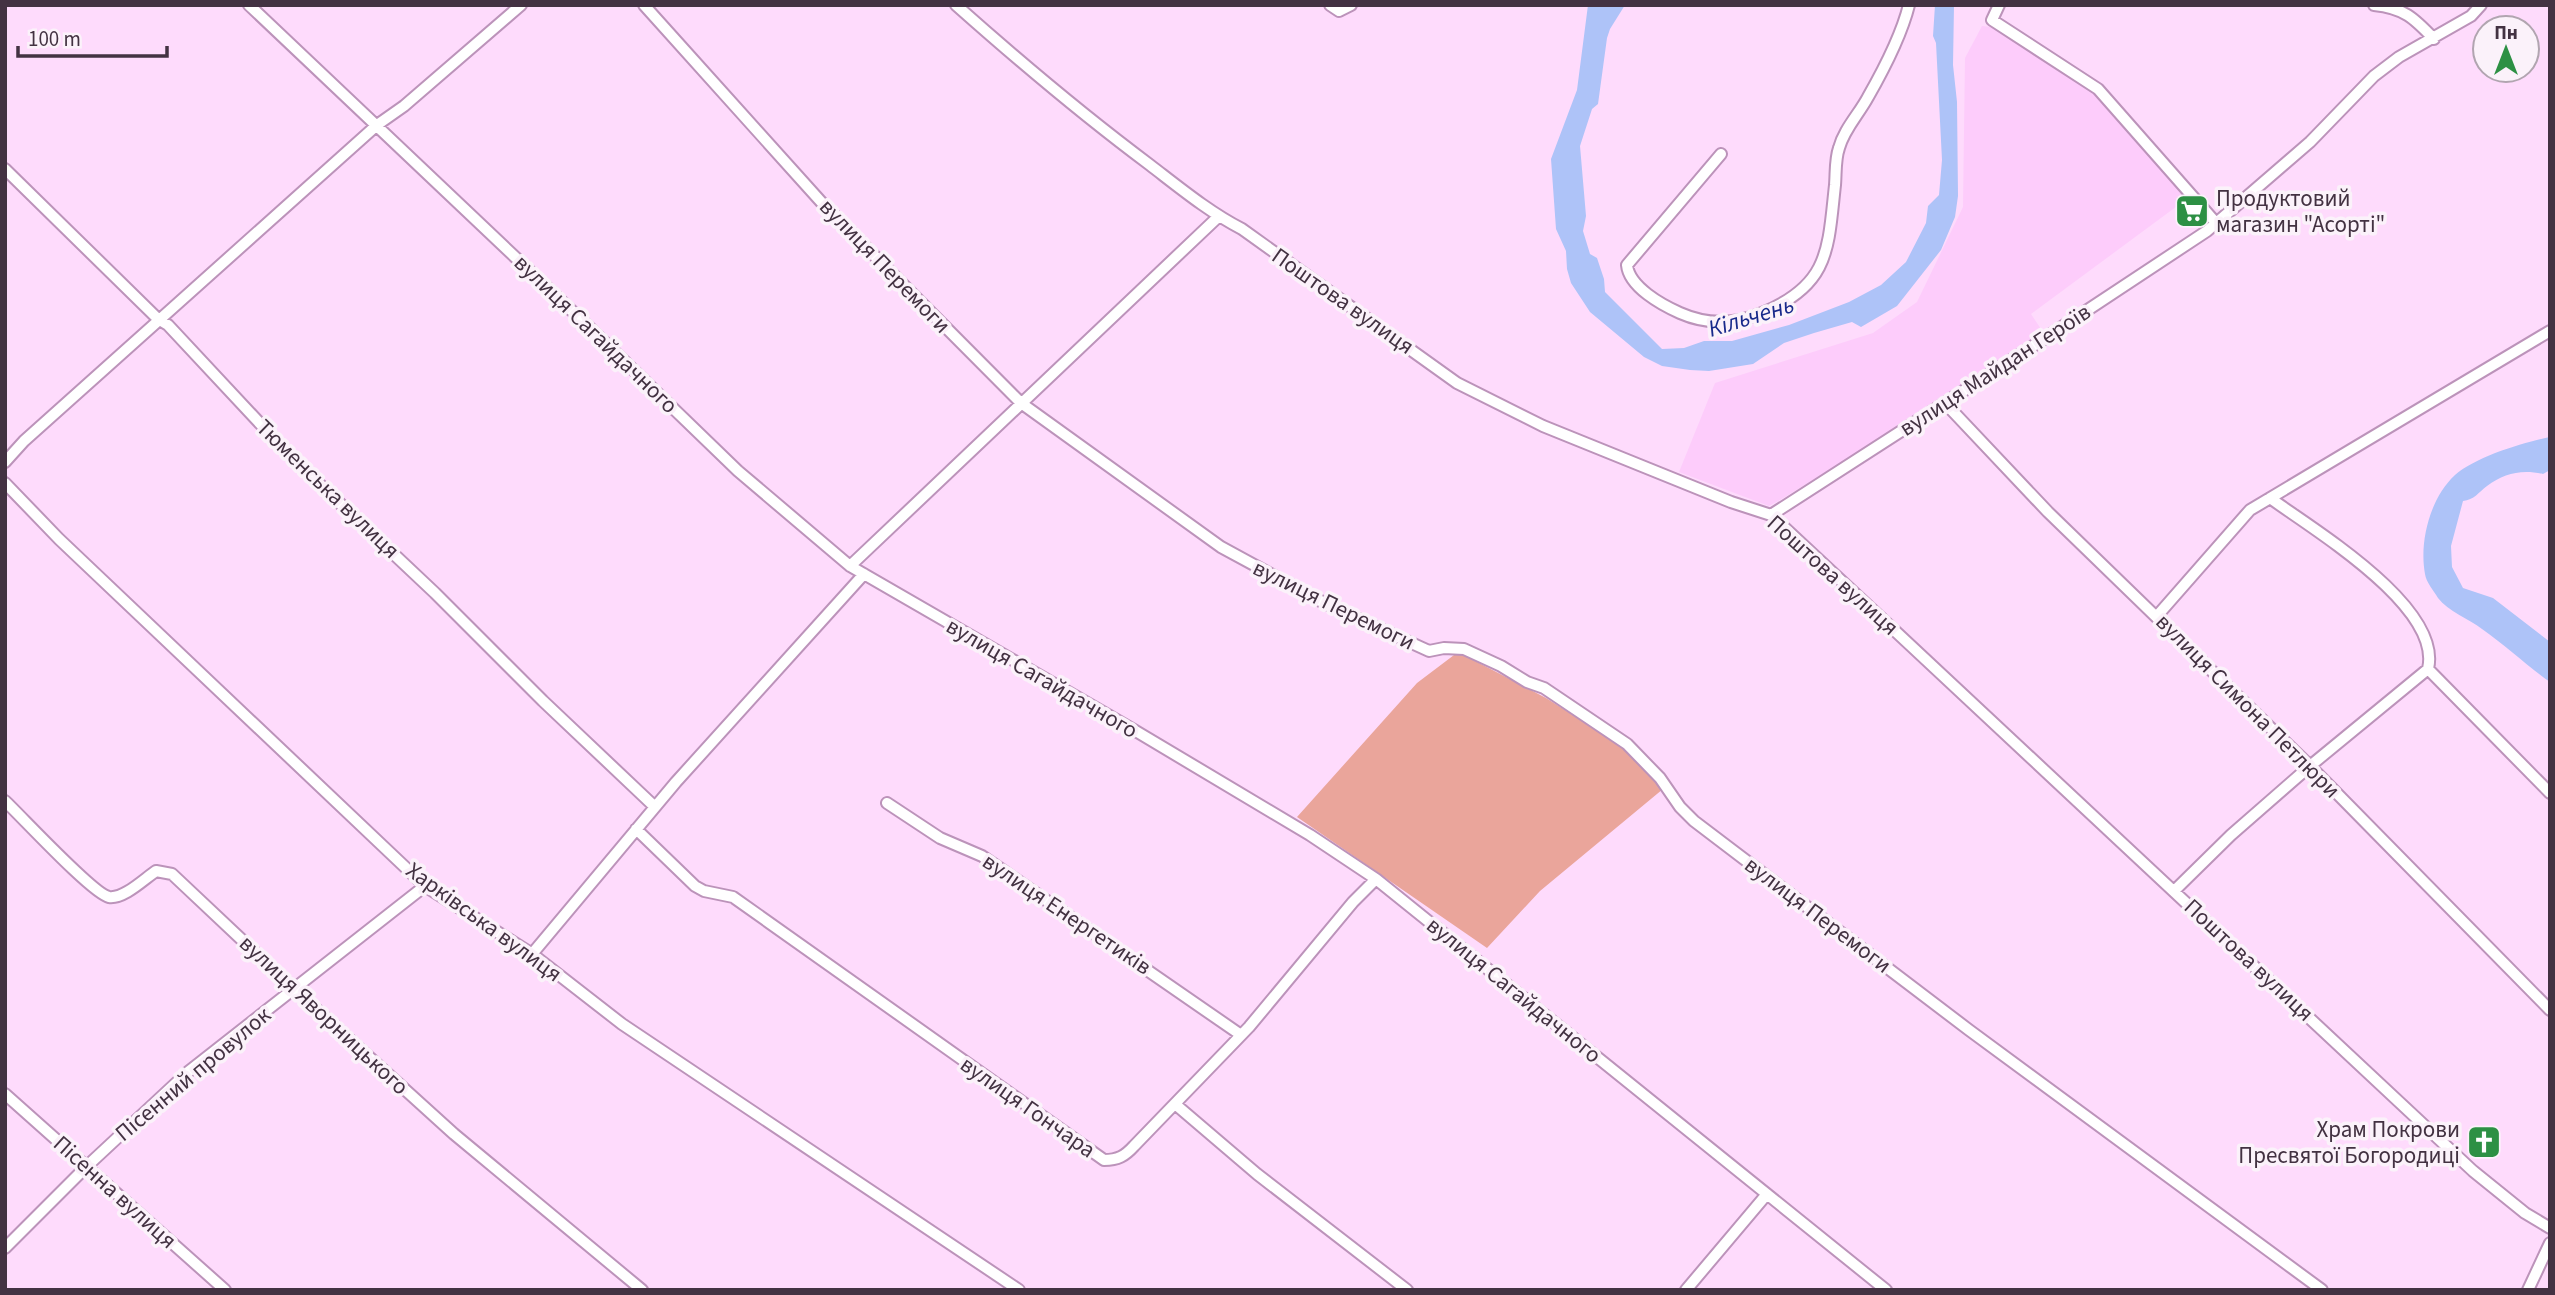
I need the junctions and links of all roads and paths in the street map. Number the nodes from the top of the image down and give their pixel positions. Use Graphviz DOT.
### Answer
graph roads {
  1 [pos="249,5"];
  2 [pos="521,5"];
  3 [pos="644,5"];
  4 [pos="956,5"];
  5 [pos="1330,5"];
  6 [pos="1351,5"];
  7 [pos="1909,5"];
  8 [pos="1999,5"];
  9 [pos="2374,5"];
  10 [pos="2482,5"];
  11 [pos="2434,39"];
  12 [pos="377,125"];
  13 [pos="1721,154"];
  14 [pos="5,169"];
  15 [pos="1218,217"];
  16 [pos="2216,223"];
  17 [pos="158,319"];
  18 [pos="2550,331"];
  19 [pos="1021,403"];
  20 [pos="1945,403"];
  21 [pos="5,461"];
  22 [pos="5,483"];
  23 [pos="2270,498"];
  24 [pos="1772,515"];
  25 [pos="850,566"];
  26 [pos="864,575"];
  27 [pos="2157,616"];
  28 [pos="2428,669"];
  29 [pos="2310,766"];
  30 [pos="2550,793"];
  31 [pos="5,801"];
  32 [pos="887,803"];
  33 [pos="655,807"];
  34 [pos="636,829"];
  35 [pos="1376,879"];
  36 [pos="425,886"];
  37 [pos="2175,890"];
  38 [pos="532,954"];
  39 [pos="294,989"];
  40 [pos="2550,1010"];
  41 [pos="1241,1035"];
  42 [pos="5,1094"];
  43 [pos="1175,1104"];
  44 [pos="86,1167"];
  45 [pos="1767,1194"];
  46 [pos="2550,1228"];
  47 [pos="2550,1243"];
  48 [pos="5,1248"];
  49 [pos="225,1290"];
  50 [pos="642,1290"];
  51 [pos="1019,1290"];
  52 [pos="1407,1290"];
  53 [pos="1686,1290"];
  54 [pos="1886,1290"];
  55 [pos="2322,1290"];
  56 [pos="2528,1290"];
  1 -- 12 [label="street, вулиця Сагайдачного"];
  2 -- 12 [label="street"];
  3 -- 19 [label="street, вулиця Перемоги"];
  4 -- 15 [label="street, Поштова вулиця"];
  5 -- 6 [label="street"];
  7 -- 13 [label="street"];
  8 -- 16 [label="street"];
  9 -- 11 [label="street"];
  10 -- 11 [label="street, вулиця Майдан Героїв"];
  11 -- 16 [label="street, вулиця Майдан Героїв"];
  12 -- 17 [label="street"];
  12 -- 25 [label="street, вулиця Сагайдачного"];
  14 -- 17 [label="street, Тюменська вулиця"];
  15 -- 19 [label="street"];
  15 -- 24 [label="street, Поштова вулиця"];
  16 -- 20 [label="street, вулиця Майдан Героїв"];
  17 -- 21 [label="street"];
  17 -- 33 [label="street, Тюменська вулиця"];
  18 -- 23 [label="street"];
  19 -- 25 [label="street"];
  19 -- 55 [label="street, вулиця Перемоги"];
  20 -- 24 [label="street, вулиця Майдан Героїв"];
  20 -- 27 [label="street, вулиця Симона Петлюри"];
  22 -- 36 [label="street, Харківська вулиця"];
  23 -- 27 [label="street"];
  23 -- 28 [label="street"];
  24 -- 37 [label="street, Поштова вулиця"];
  25 -- 26 [label="street, вулиця Сагайдачного"];
  26 -- 33 [label="street"];
  26 -- 35 [label="street, вулиця Сагайдачного"];
  27 -- 29 [label="street, вулиця Симона Петлюри"];
  28 -- 29 [label="street"];
  28 -- 30 [label="street"];
  29 -- 37 [label="street"];
  29 -- 40 [label="street, вулиця Симона Петлюри"];
  31 -- 39 [label="street, вулиця Яворницького"];
  32 -- 41 [label="street, вулиця Енергетиків"];
  33 -- 34 [label="street"];
  34 -- 38 [label="street"];
  34 -- 43 [label="street, вулиця Гончара"];
  35 -- 41 [label="street, вулиця Гончара"];
  35 -- 45 [label="street, вулиця Сагайдачного"];
  36 -- 38 [label="street, Харківська вулиця"];
  36 -- 39 [label="street, Пісенний провулок"];
  37 -- 46 [label="street, Поштова вулиця"];
  38 -- 51 [label="street, Харківська вулиця"];
  39 -- 44 [label="street, Пісенний провулок"];
  39 -- 50 [label="street, вулиця Яворницького"];
  41 -- 43 [label="street, вулиця Гончара"];
  42 -- 44 [label="street, Пісенна вулиця"];
  43 -- 52 [label="street"];
  44 -- 48 [label="street, Пісенний провулок"];
  44 -- 49 [label="street, Пісенна вулиця"];
  45 -- 53 [label="street"];
  45 -- 54 [label="street, вулиця Сагайдачного"];
  47 -- 56 [label="street"];
}
